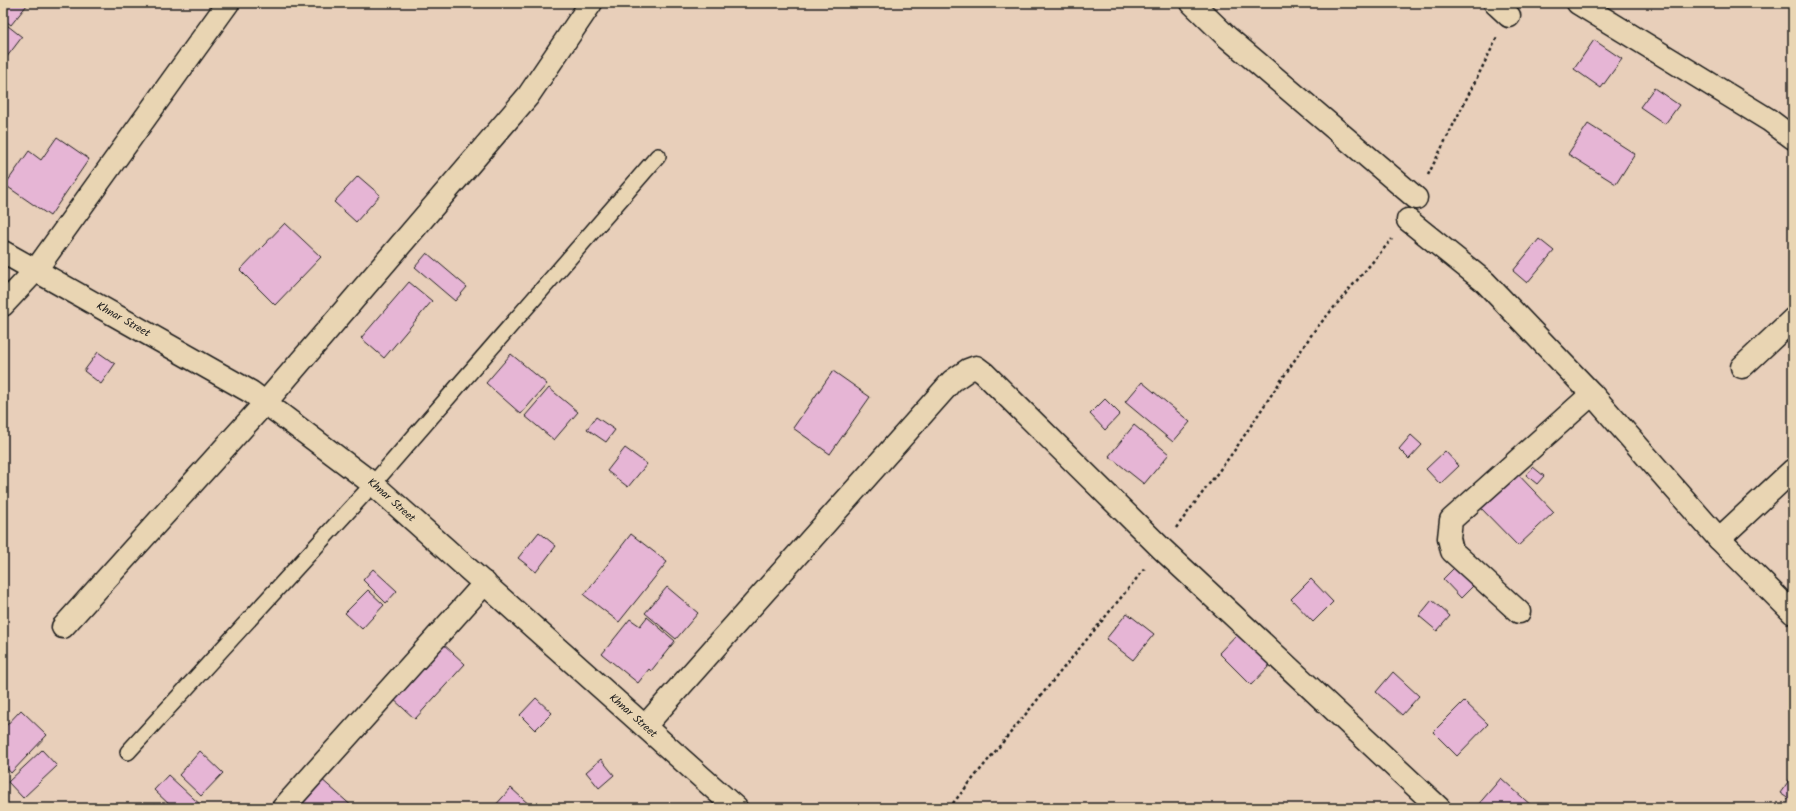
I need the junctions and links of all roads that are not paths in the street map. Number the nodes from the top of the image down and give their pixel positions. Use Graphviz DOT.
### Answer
graph roads {
  1 [pos="228,3"];
  2 [pos="591,3"];
  3 [pos="1192,3"];
  4 [pos="1578,3"];
  5 [pos="1793,138"];
  6 [pos="658,156"];
  7 [pos="1416,198"];
  8 [pos="1408,220"];
  9 [pos="3,252"];
  10 [pos="35,270"];
  11 [pos="3,305"];
  12 [pos="1793,319"];
  13 [pos="1742,367"];
  14 [pos="1592,394"];
  15 [pos="265,403"];
  16 [pos="1793,470"];
  17 [pos="374,484"];
  18 [pos="1719,539"];
  19 [pos="485,583"];
  20 [pos="1519,612"];
  21 [pos="1793,613"];
  22 [pos="63,627"];
  23 [pos="645,726"];
  24 [pos="128,752"];
  25 [pos="283,808"];
  26 [pos="736,808"];
  27 [pos="1439,808"];
  1 -- 10 [label="street"];
  2 -- 15 [label="street"];
  3 -- 7 [label="street"];
  4 -- 5 [label="street"];
  6 -- 17 [label="lane"];
  8 -- 14 [label="street"];
  9 -- 10 [label="street, Khnar Street"];
  10 -- 11 [label="street"];
  10 -- 15 [label="street, Khnar Street"];
  12 -- 13 [label="street"];
  14 -- 18 [label="street"];
  14 -- 20 [label="street"];
  15 -- 17 [label="street, Khnar Street"];
  15 -- 22 [label="street"];
  16 -- 18 [label="street"];
  17 -- 19 [label="street, Khnar Street"];
  17 -- 24 [label="lane"];
  18 -- 21 [label="street"];
  19 -- 23 [label="street, Khnar Street"];
  19 -- 25 [label="street"];
  23 -- 26 [label="street, Khnar Street"];
  23 -- 27 [label="street"];
}
